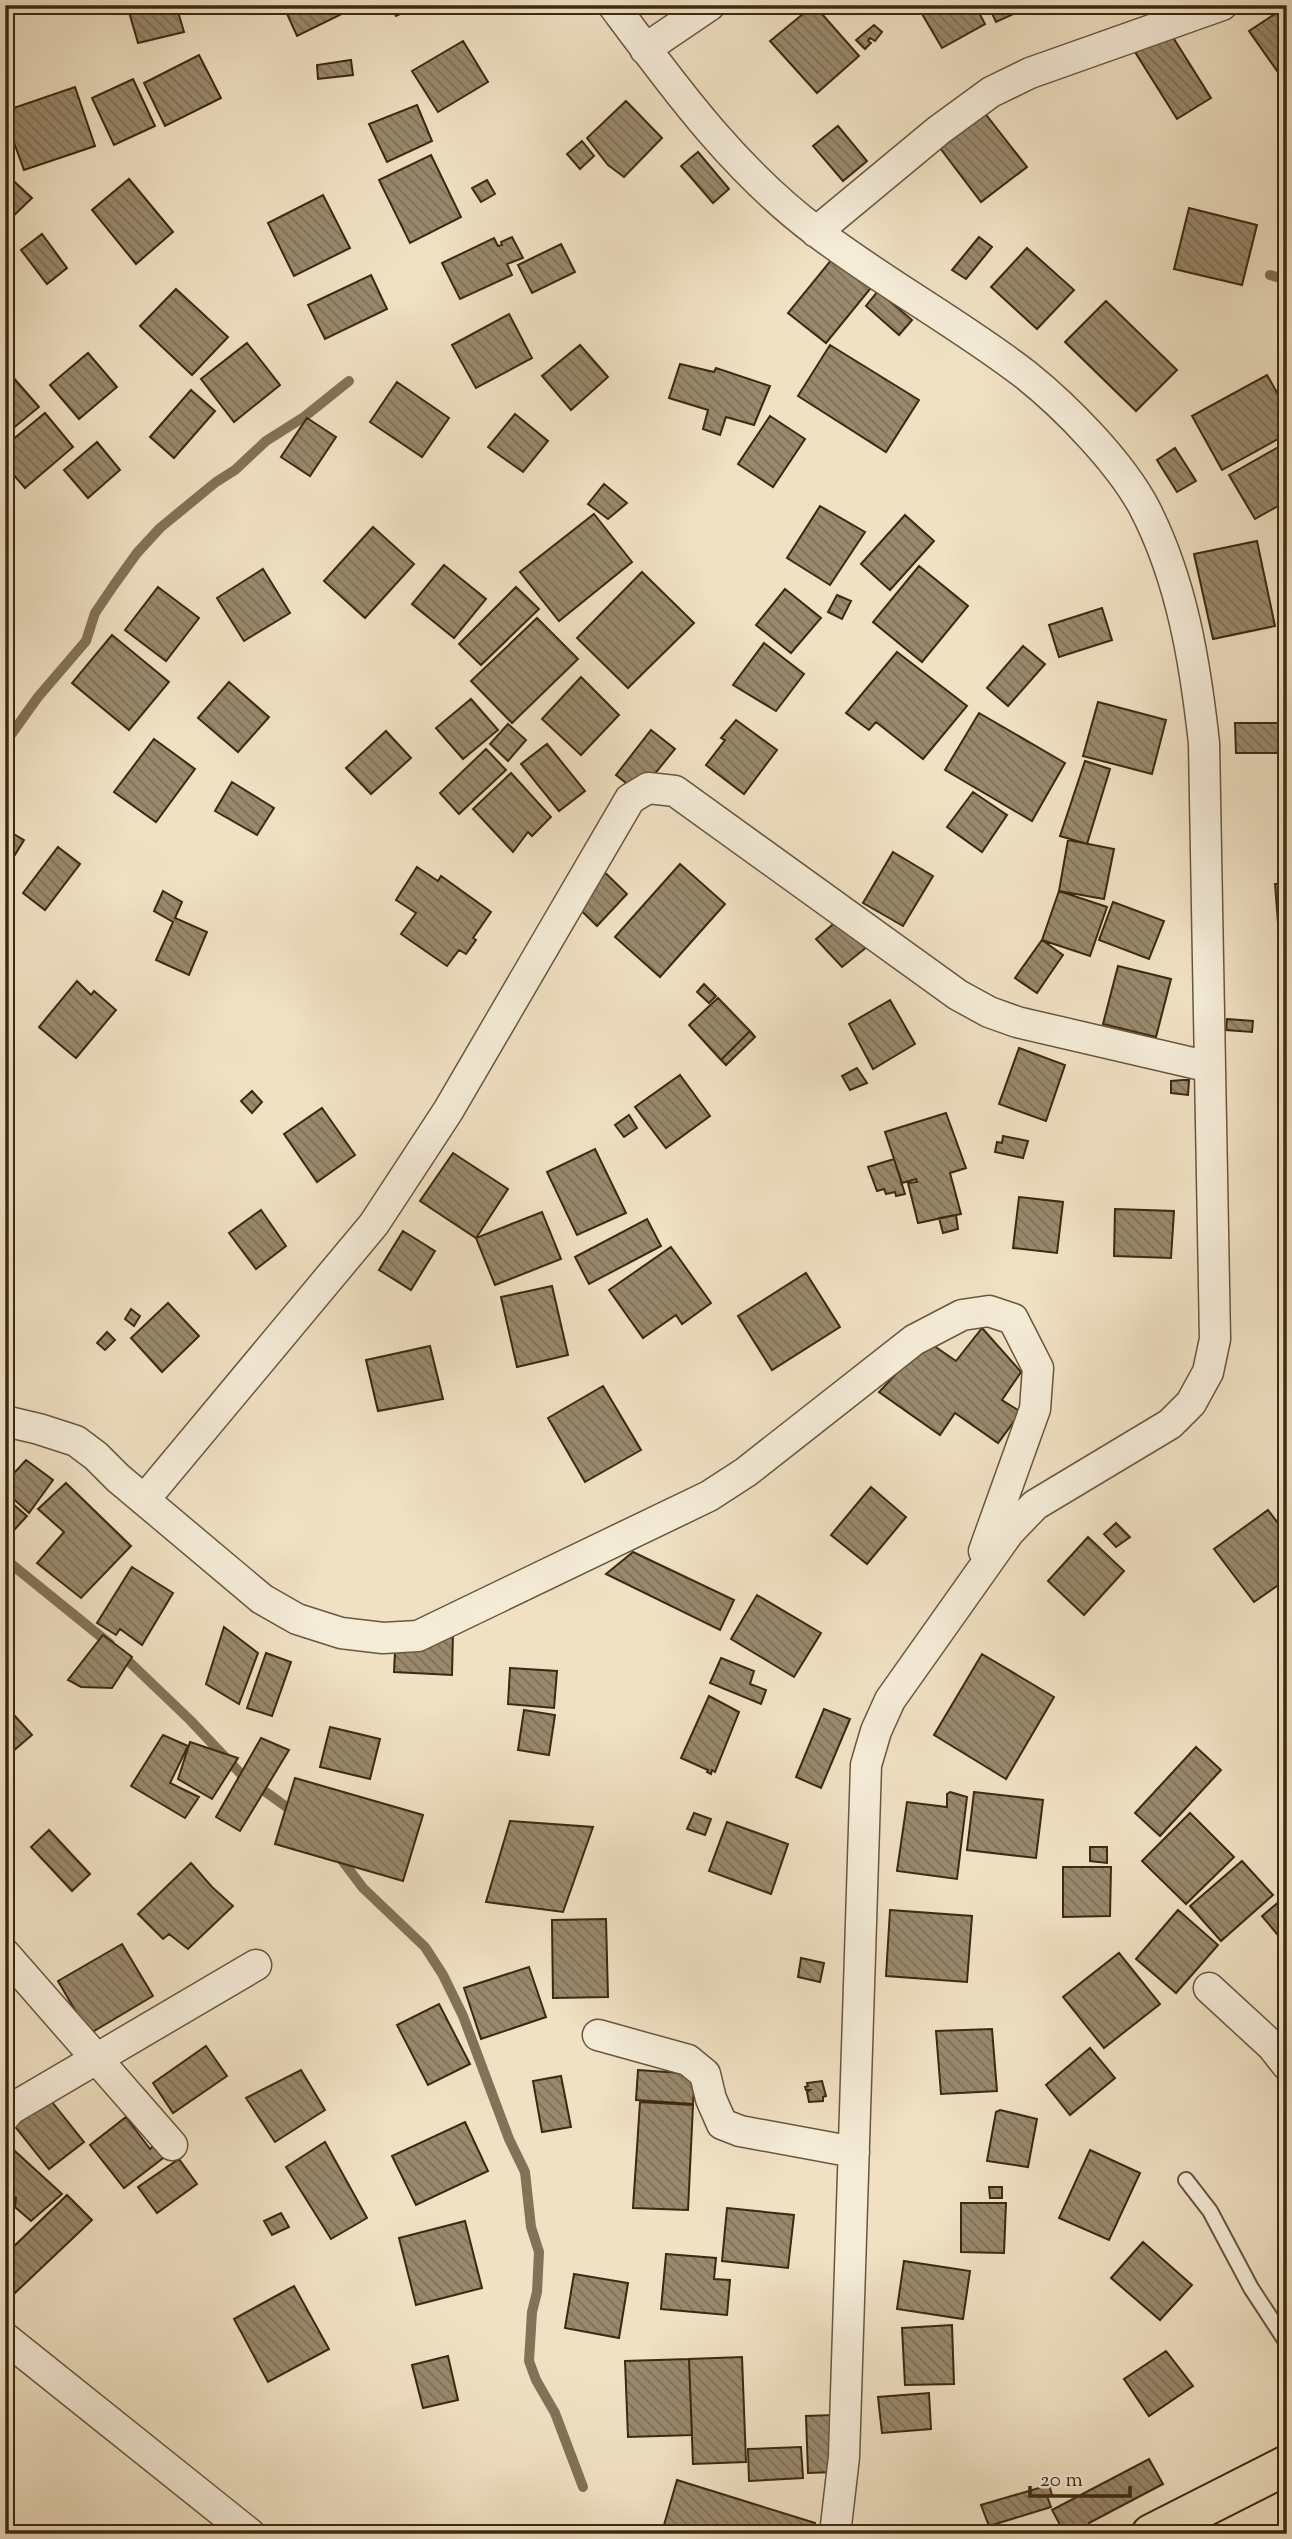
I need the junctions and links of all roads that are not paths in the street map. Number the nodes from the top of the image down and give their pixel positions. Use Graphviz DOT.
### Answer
graph roads {
  1 [pos="613,5"];
  2 [pos="710,5"];
  3 [pos="1223,5"];
  4 [pos="645,49"];
  5 [pos="816,232"];
  6 [pos="1210,1067"];
  7 [pos="5,1421"];
  8 [pos="144,1500"];
  9 [pos="972,1584"];
  10 [pos="5,1954"];
  11 [pos="256,1965"];
  12 [pos="1209,1989"];
  13 [pos="598,2035"];
  14 [pos="96,2058"];
  15 [pos="1287,2065"];
  16 [pos="5,2116"];
  17 [pos="172,2145"];
  18 [pos="854,2152"];
  19 [pos="1186,2180"];
  20 [pos="5,2339"];
  21 [pos="1287,2343"];
  22 [pos="1285,2469"];
  23 [pos="250,2534"];
  24 [pos="835,2534"];
  25 [pos="1151,2534"];
  1 -- 4 [label="street"];
  2 -- 4 [label="street"];
  3 -- 5 [label="street"];
  4 -- 5 [label="street"];
  5 -- 6 [label="street"];
  6 -- 8 [label="street"];
  6 -- 9 [label="street"];
  7 -- 8 [label="street"];
  8 -- 9 [label="street"];
  9 -- 18 [label="street"];
  10 -- 14 [label="street"];
  11 -- 14 [label="street"];
  12 -- 15 [label="street"];
  13 -- 18 [label="street"];
  14 -- 16 [label="street"];
  14 -- 17 [label="street"];
  18 -- 24 [label="street"];
  19 -- 21 [label="lane"];
  20 -- 23 [label="street"];
  22 -- 25 [label="main road"];
}
